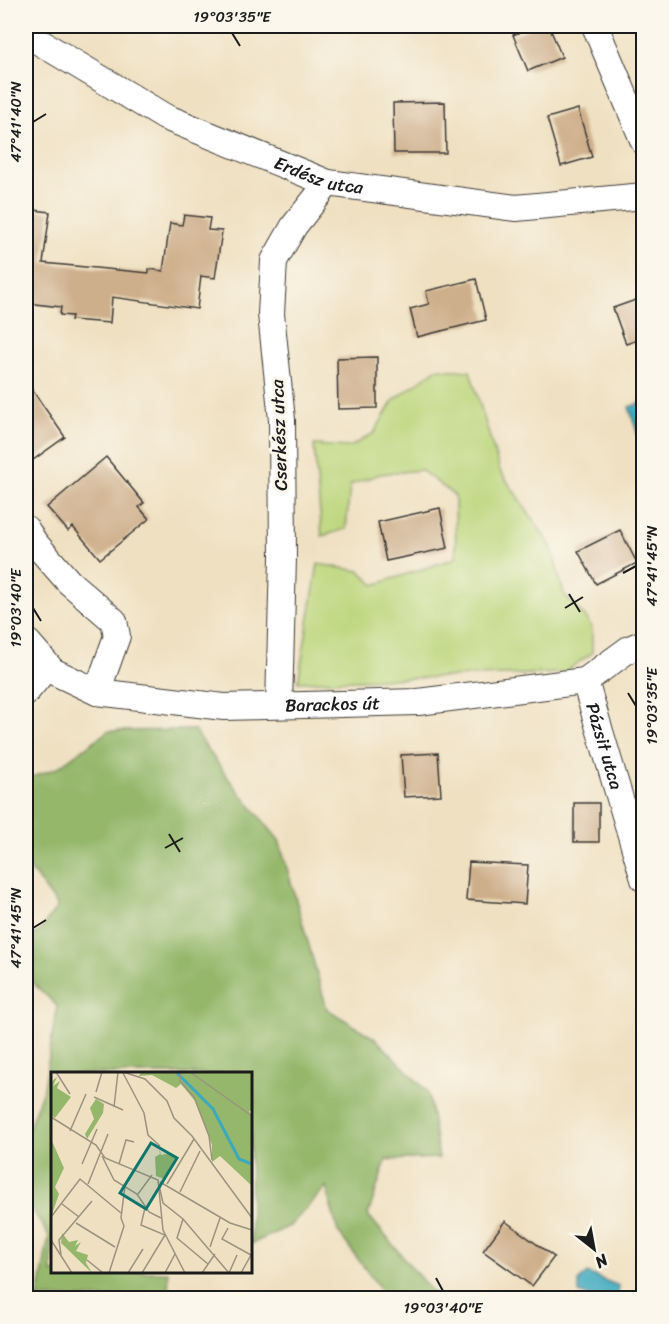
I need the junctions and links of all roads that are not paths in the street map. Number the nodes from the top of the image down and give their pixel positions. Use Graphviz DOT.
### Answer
graph roads {
  1 [pos="595,26"];
  2 [pos="30,33"];
  3 [pos="644,142"];
  4 [pos="328,183"];
  5 [pos="644,196"];
  6 [pos="26,529"];
  7 [pos="644,643"];
  8 [pos="26,645"];
  9 [pos="46,668"];
  10 [pos="585,681"];
  11 [pos="26,692"];
  12 [pos="97,692"];
  13 [pos="279,705"];
  14 [pos="644,879"];
  1 -- 3 [label="street"];
  2 -- 4 [label="street, Erdész utca"];
  4 -- 5 [label="street, Erdész utca"];
  4 -- 13 [label="street, Cserkész utca"];
  6 -- 12 [label="street"];
  7 -- 10 [label="street, Barackos út"];
  8 -- 9 [label="street, Barackos út"];
  9 -- 11 [label="street"];
  9 -- 12 [label="street, Barackos út"];
  10 -- 13 [label="street, Barackos út"];
  10 -- 14 [label="street, Pázsit utca"];
  12 -- 13 [label="street, Barackos út"];
}
